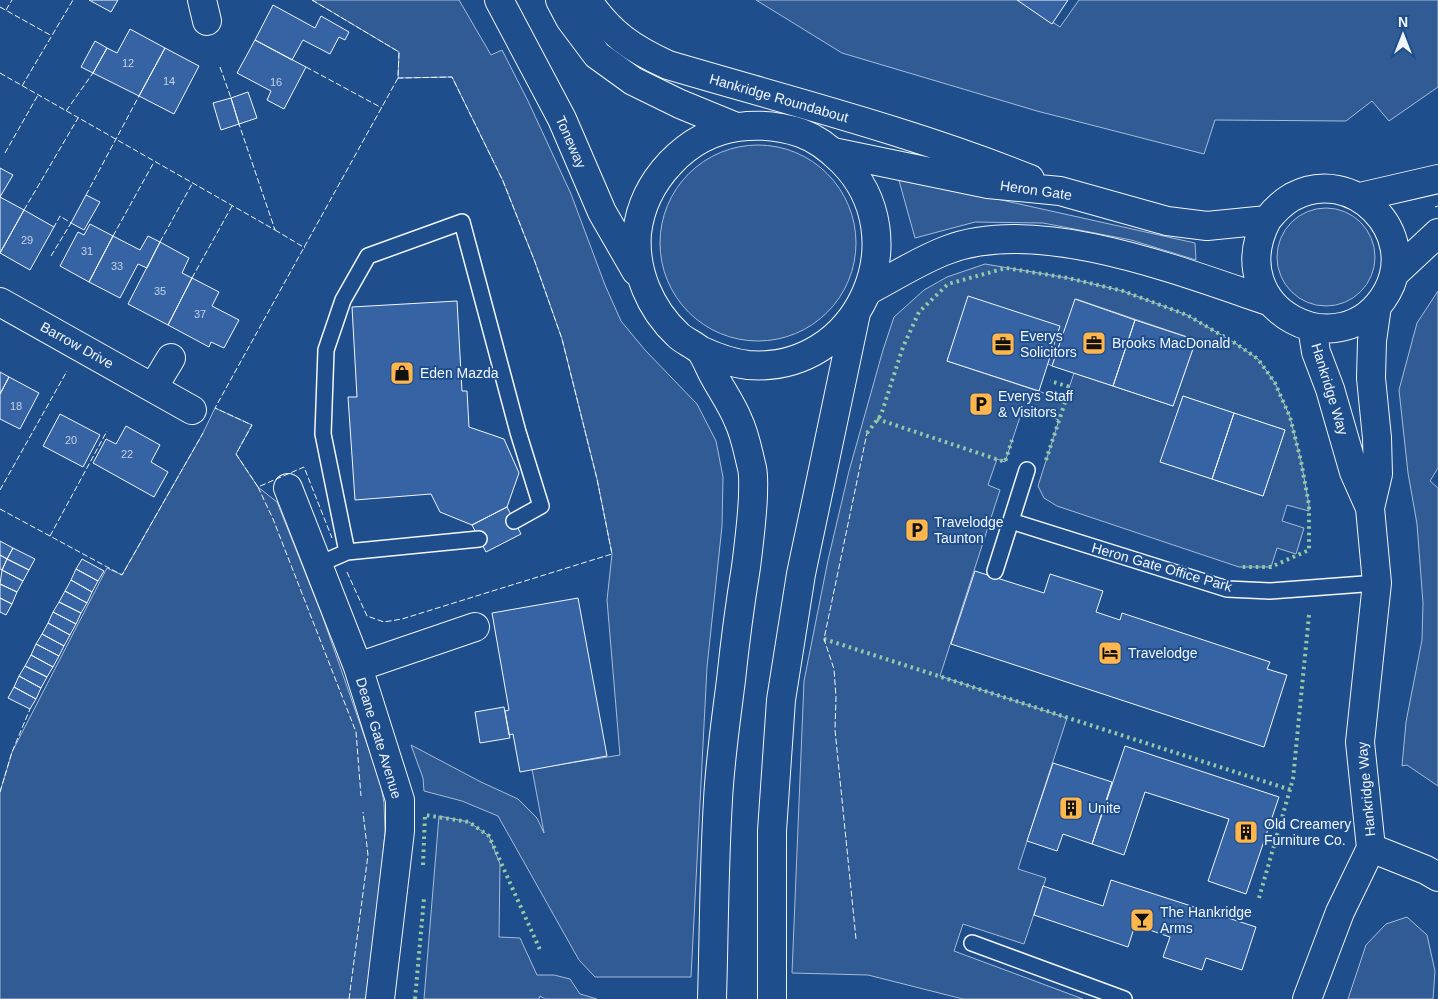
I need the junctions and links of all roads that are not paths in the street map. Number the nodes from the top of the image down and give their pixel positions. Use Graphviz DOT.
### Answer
graph roads {
  1 [pos="498,0"];
  2 [pos="560,0"];
  3 [pos="587,0"];
  4 [pos="736,127"];
  5 [pos="833,152"];
  6 [pos="1438,179"];
  7 [pos="1060,191"];
  8 [pos="1360,197"];
  9 [pos="1267,220"];
  10 [pos="1438,233"];
  11 [pos="1394,274"];
  12 [pos="643,284"];
  13 [pos="863,301"];
  14 [pos="0,302"];
  15 [pos="1271,302"];
  16 [pos="1377,306"];
  17 [pos="1312,327"];
  18 [pos="700,350"];
  19 [pos="171,358"];
  20 [pos="154,388"];
  21 [pos="192,410"];
  22 [pos="1027,470"];
  23 [pos="288,488"];
  24 [pos="1370,508"];
  25 [pos="514,521"];
  26 [pos="1011,521"];
  27 [pos="479,538"];
  28 [pos="347,552"];
  29 [pos="317,565"];
  30 [pos="995,571"];
  31 [pos="1377,582"];
  32 [pos="475,626"];
  33 [pos="358,667"];
  34 [pos="1371,848"];
  35 [pos="1438,877"];
  36 [pos="972,943"];
  37 [pos="380,999"];
  38 [pos="712,999"];
  39 [pos="772,999"];
  40 [pos="1124,999"];
  41 [pos="1307,999"];
  1 -- 12 [label="street, Toneway"];
  2 -- 4 [label="street"];
  3 -- 7 [label="street, Hankridge Roundabout"];
  4 -- 5 [label="street, Hankridge Roundabout"];
  4 -- 12 [label="street, Hankridge Roundabout"];
  5 -- 7 [label="street, Heron Gate"];
  5 -- 13 [label="street, Hankridge Roundabout"];
  6 -- 8 [label="street"];
  7 -- 9 [label="street, Heron Gate"];
  8 -- 9 [label="street"];
  8 -- 11 [label="street"];
  9 -- 15 [label="street"];
  10 -- 11 [label="street"];
  11 -- 16 [label="street"];
  12 -- 18 [label="street, Hankridge Roundabout"];
  13 -- 15 [label="street"];
  13 -- 18 [label="street, Hankridge Roundabout"];
  13 -- 39 [label="street"];
  14 -- 20 [label="street, Barrow Drive"];
  15 -- 17 [label="street"];
  16 -- 17 [label="street"];
  16 -- 24 [label="street, Hankridge Way"];
  17 -- 24 [label="street, Hankridge Way"];
  18 -- 38 [label="street"];
  19 -- 20 [label="street"];
  20 -- 21 [label="street, Barrow Drive"];
  22 -- 26 [label="lane"];
  23 -- 29 [label="street, Deane Gate Avenue"];
  24 -- 31 [label="street, Hankridge Way"];
  25 -- 28 [label="lane"];
  26 -- 30 [label="lane"];
  26 -- 31 [label="lane, Heron Gate Office Park"];
  27 -- 28 [label="lane"];
  28 -- 29 [label="lane"];
  29 -- 33 [label="street, Deane Gate Avenue"];
  31 -- 34 [label="street, Hankridge Way"];
  32 -- 33 [label="street"];
  33 -- 37 [label="street, Deane Gate Avenue"];
  34 -- 35 [label="street"];
  34 -- 41 [label="street, Hankridge Way"];
  36 -- 40 [label="lane"];
}
